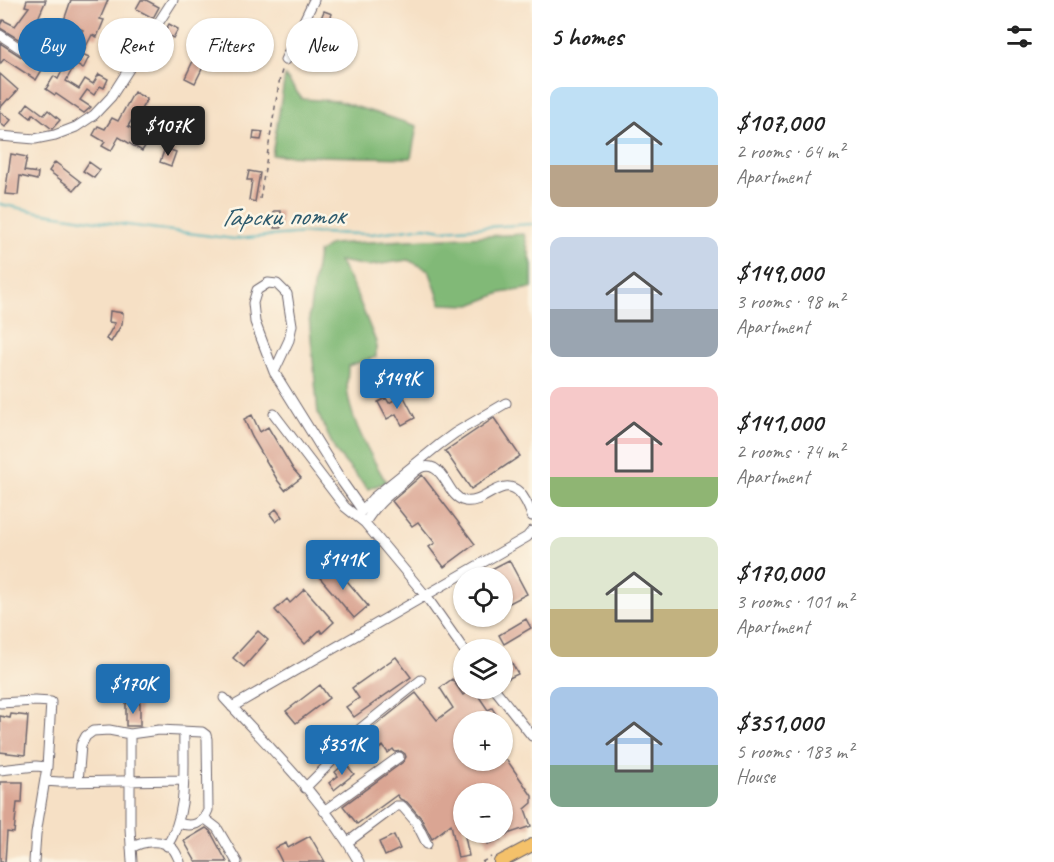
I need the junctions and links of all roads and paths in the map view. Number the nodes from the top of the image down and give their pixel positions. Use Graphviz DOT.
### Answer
graph roads {
  1 [pos="173,0"];
  2 [pos="314,0"];
  3 [pos="0,35"];
  4 [pos="18,47"];
  5 [pos="285,60"];
  6 [pos="0,136"];
  7 [pos="260,199"];
  8 [pos="274,372"];
  9 [pos="506,403"];
  10 [pos="274,414"];
  11 [pos="360,513"];
  12 [pos="532,516"];
  13 [pos="365,523"];
  14 [pos="532,531"];
  15 [pos="426,596"];
  16 [pos="456,639"];
  17 [pos="421,680"];
  18 [pos="224,698"];
  19 [pos="503,699"];
  20 [pos="0,703"];
  21 [pos="232,707"];
  22 [pos="184,731"];
  23 [pos="130,734"];
  24 [pos="532,736"];
  25 [pos="399,757"];
  26 [pos="47,767"];
  27 [pos="0,770"];
  28 [pos="131,780"];
  29 [pos="183,780"];
  30 [pos="45,781"];
  31 [pos="78,782"];
  32 [pos="306,788"];
  33 [pos="324,811"];
  34 [pos="204,818"];
  35 [pos="178,823"];
  36 [pos="348,842"];
  37 [pos="427,844"];
  38 [pos="532,845"];
  39 [pos="167,846"];
  40 [pos="132,848"];
  41 [pos="532,855"];
  42 [pos="34,862"];
  43 [pos="132,862"];
  44 [pos="180,862"];
  45 [pos="237,862"];
  46 [pos="359,862"];
  47 [pos="500,862"];
  48 [pos="518,862"];
  1 -- 6 [label="street"];
  2 -- 5 [label="street"];
  3 -- 4 [label="street"];
  5 -- 7 [label="path"];
  8 -- 8 [label="street"];
  8 -- 11 [label="street"];
  9 -- 11 [label="street"];
  10 -- 11 [label="street"];
  11 -- 13 [label="street"];
  12 -- 13 [label="street"];
  13 -- 15 [label="street"];
  14 -- 15 [label="street"];
  15 -- 16 [label="street"];
  15 -- 21 [label="street"];
  17 -- 32 [label="street"];
  18 -- 21 [label="street"];
  19 -- 24 [label="street"];
  20 -- 26 [label="street"];
  21 -- 32 [label="street"];
  22 -- 23 [label="street"];
  22 -- 29 [label="street"];
  22 -- 34 [label="street"];
  23 -- 28 [label="street"];
  23 -- 31 [label="street"];
  25 -- 33 [label="street"];
  26 -- 27 [label="street"];
  26 -- 30 [label="street"];
  28 -- 29 [label="street"];
  28 -- 31 [label="street"];
  28 -- 40 [label="street"];
  29 -- 35 [label="street"];
  30 -- 31 [label="street"];
  30 -- 42 [label="street"];
  32 -- 33 [label="street"];
  33 -- 36 [label="street"];
  34 -- 35 [label="street"];
  34 -- 45 [label="street"];
  35 -- 39 [label="street"];
  36 -- 37 [label="street"];
  36 -- 46 [label="street"];
  38 -- 47 [label="main road"];
  39 -- 40 [label="street"];
  39 -- 44 [label="street"];
  40 -- 43 [label="street"];
  41 -- 48 [label="main road"];
}
